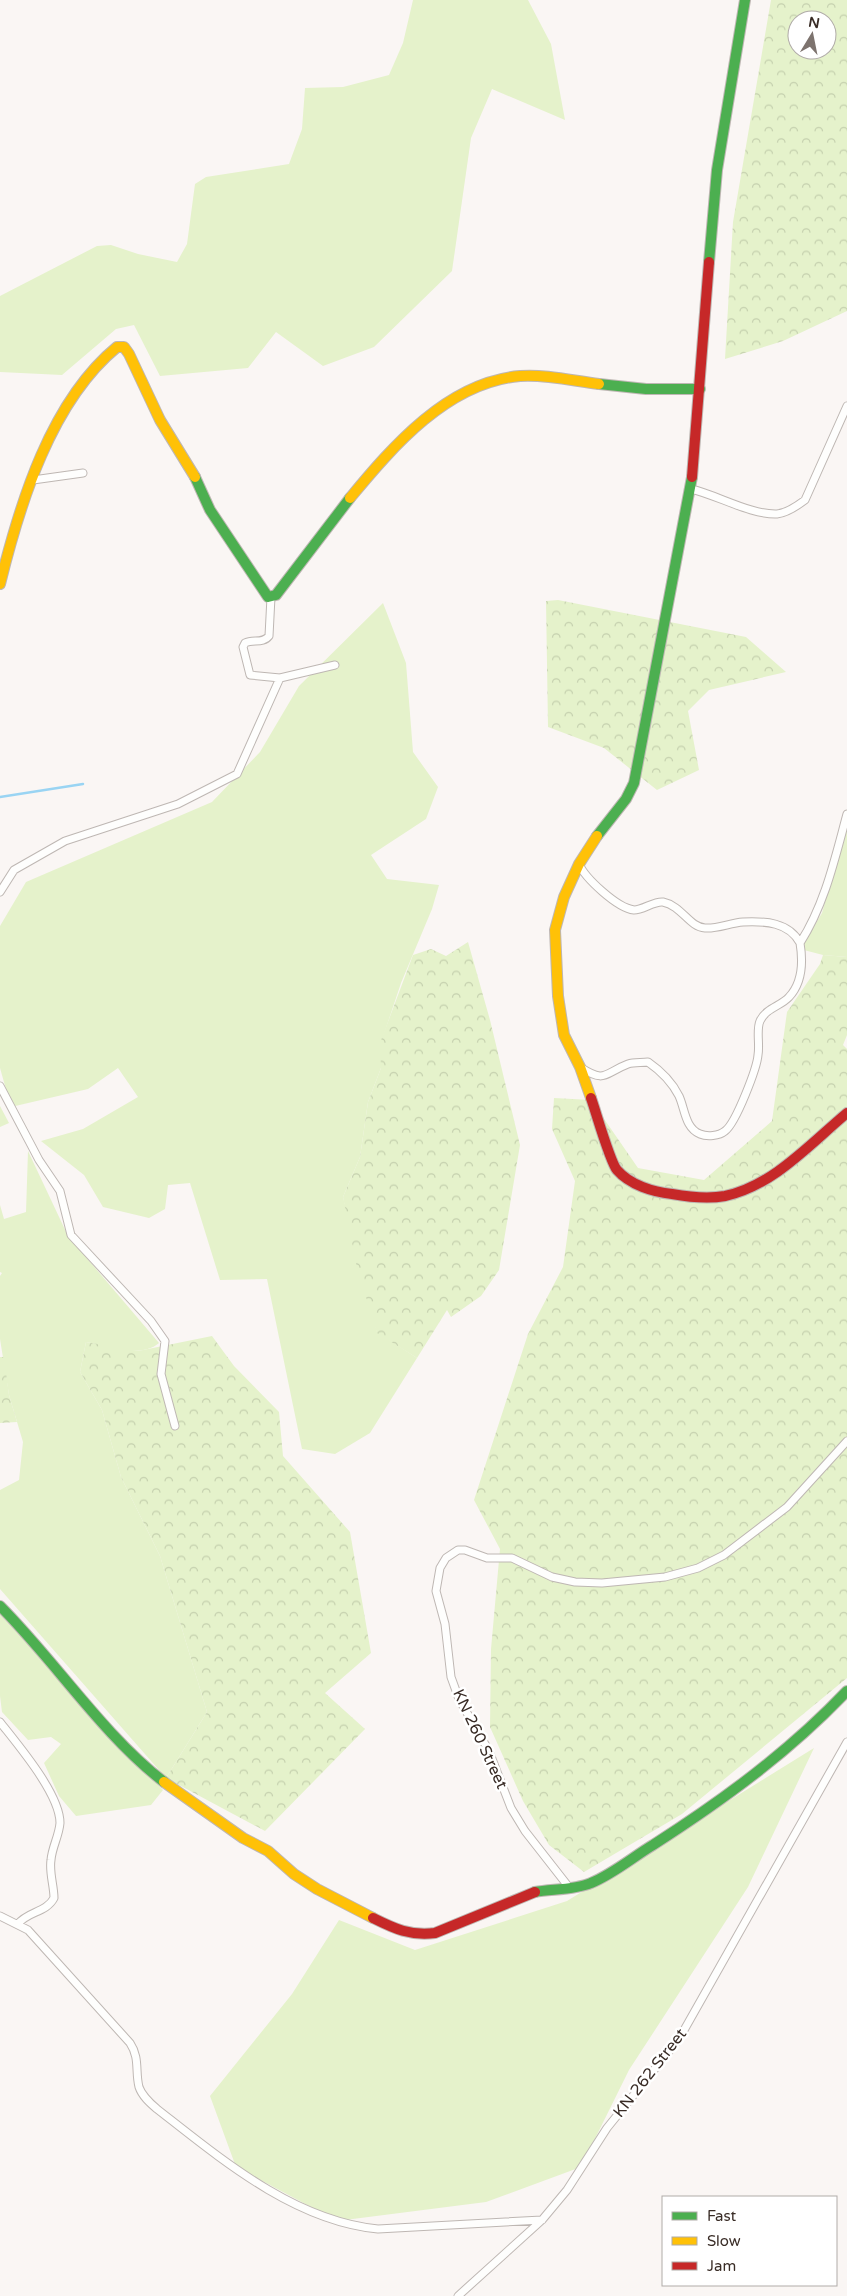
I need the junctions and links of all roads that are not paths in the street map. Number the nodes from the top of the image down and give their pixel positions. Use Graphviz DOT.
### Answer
graph roads {
  1 [pos="745,0"];
  2 [pos="700,389"];
  3 [pos="847,406"];
  4 [pos="83,473"];
  5 [pos="33,480"];
  6 [pos="691,489"];
  7 [pos="0,584"];
  8 [pos="271,597"];
  9 [pos="335,665"];
  10 [pos="280,678"];
  11 [pos="847,814"];
  12 [pos="579,864"];
  13 [pos="0,892"];
  14 [pos="800,943"];
  15 [pos="580,1067"];
  16 [pos="0,1086"];
  17 [pos="847,1113"];
  18 [pos="175,1426"];
  19 [pos="847,1441"];
  20 [pos="0,1606"];
  21 [pos="847,1691"];
  22 [pos="0,1722"];
  23 [pos="847,1742"];
  24 [pos="568,1886"];
  25 [pos="0,1916"];
  26 [pos="18,1924"];
  27 [pos="542,2220"];
  28 [pos="458,2296"];
  1 -- 2 [label="street"];
  2 -- 6 [label="street"];
  2 -- 8 [label="street"];
  3 -- 6 [label="street"];
  4 -- 5 [label="street"];
  5 -- 7 [label="street"];
  5 -- 8 [label="street"];
  6 -- 12 [label="street"];
  8 -- 10 [label="street"];
  9 -- 10 [label="street"];
  10 -- 13 [label="street"];
  11 -- 14 [label="street"];
  12 -- 14 [label="street"];
  12 -- 15 [label="street"];
  14 -- 15 [label="street"];
  15 -- 17 [label="street"];
  16 -- 18 [label="street"];
  19 -- 24 [label="street, KN 260 Street"];
  20 -- 24 [label="street"];
  21 -- 24 [label="street"];
  22 -- 26 [label="street"];
  23 -- 27 [label="street, KN 262 Street"];
  25 -- 26 [label="street"];
  26 -- 27 [label="street"];
  27 -- 28 [label="street, KN 262 Street"];
}
